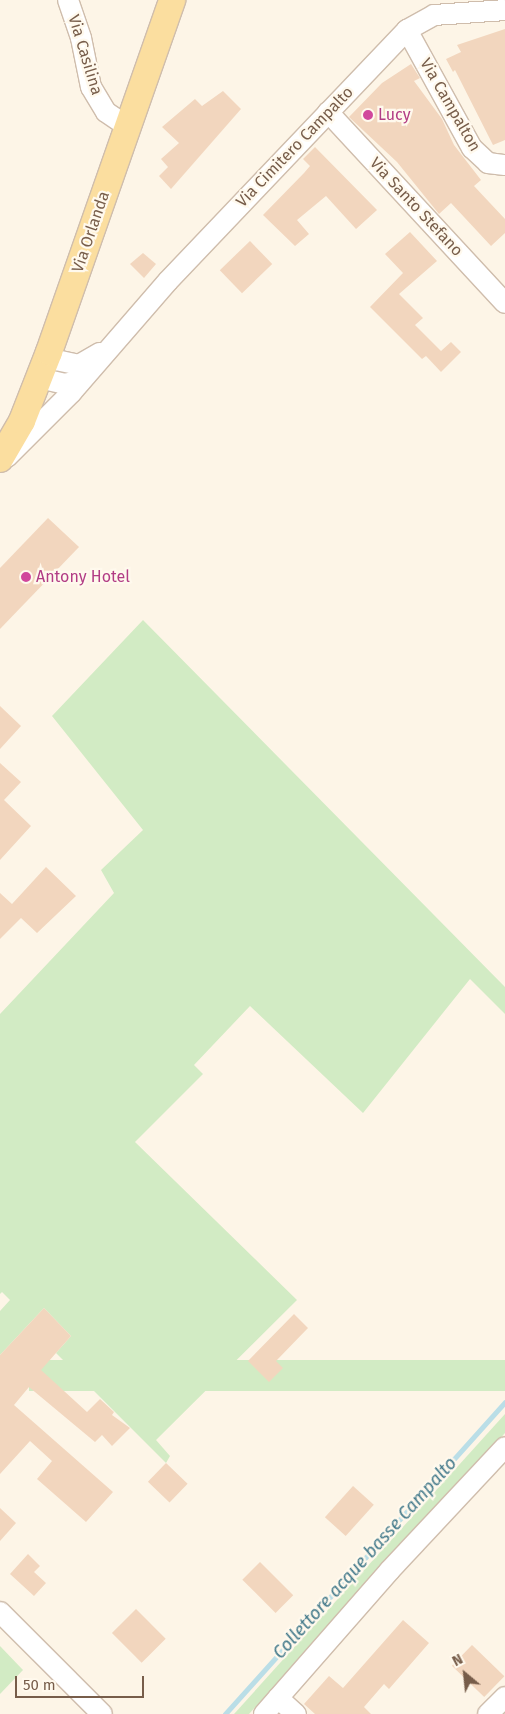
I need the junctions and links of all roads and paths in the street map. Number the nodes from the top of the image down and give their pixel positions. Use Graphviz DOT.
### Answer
graph roads {
  1 [pos="68,0"];
  2 [pos="172,0"];
  3 [pos="505,10"];
  4 [pos="407,30"];
  5 [pos="328,112"];
  6 [pos="128,127"];
  7 [pos="505,166"];
  8 [pos="505,303"];
  9 [pos="114,340"];
  10 [pos="49,352"];
  11 [pos="39,378"];
  12 [pos="82,379"];
  13 [pos="0,459"];
  14 [pos="0,464"];
  15 [pos="505,1447"];
  16 [pos="0,1612"];
  17 [pos="505,1697"];
  18 [pos="278,1698"];
  19 [pos="102,1714"];
  20 [pos="264,1714"];
  21 [pos="296,1714"];
  22 [pos="488,1714"];
  1 -- 6 [label="street, Via Casilina"];
  2 -- 6 [label="main road, Via Orlanda"];
  3 -- 4 [label="street, Via Cimitero Campalto"];
  4 -- 5 [label="street, Via Cimitero Campalto"];
  4 -- 7 [label="street, Via Campalton"];
  5 -- 8 [label="street, Via Santo Stefano"];
  5 -- 9 [label="street, Via Cimitero Campalto"];
  6 -- 10 [label="main road, Via Orlanda"];
  9 -- 10 [label="street, Via Cimitero Campalto"];
  9 -- 12 [label="street, Via Cimitero Campalto"];
  10 -- 11 [label="main road, Via Orlanda"];
  11 -- 12 [label="street"];
  11 -- 13 [label="main road, Via Orlanda"];
  12 -- 14 [label="street, Via Cimitero Campalto"];
  15 -- 18 [label="street"];
  16 -- 19 [label="street"];
  17 -- 22 [label="street"];
  18 -- 20 [label="street"];
  18 -- 21 [label="street"];
}
